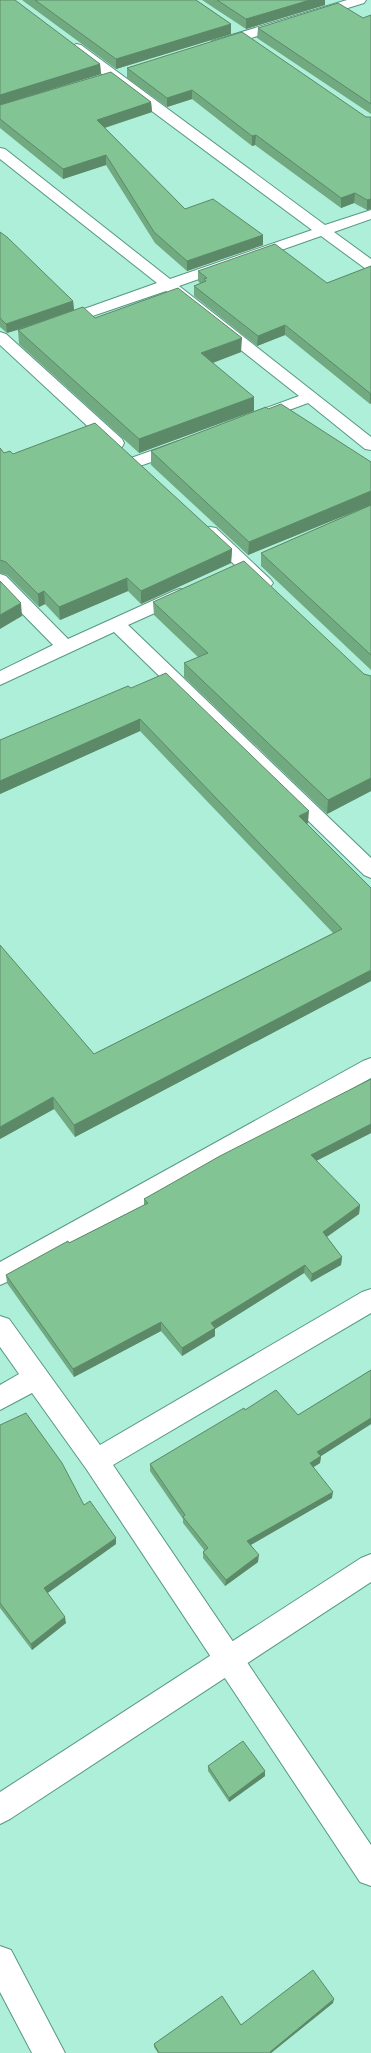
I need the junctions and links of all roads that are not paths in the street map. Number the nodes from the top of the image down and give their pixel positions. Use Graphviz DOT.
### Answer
graph roads {
  1 [pos="360,0"];
  2 [pos="231,27"];
  3 [pos="244,36"];
  4 [pos="62,38"];
  5 [pos="257,44"];
  6 [pos="208,47"];
  7 [pos="128,72"];
  8 [pos="114,76"];
  9 [pos="98,81"];
  10 [pos="0,152"];
  11 [pos="371,214"];
  12 [pos="322,231"];
  13 [pos="371,266"];
  14 [pos="168,284"];
  15 [pos="49,326"];
  16 [pos="6,340"];
  17 [pos="310,397"];
  18 [pos="238,424"];
  19 [pos="195,440"];
  20 [pos="371,445"];
  21 [pos="199,522"];
  22 [pos="0,580"];
  23 [pos="195,588"];
  24 [pos="274,592"];
  25 [pos="116,624"];
  26 [pos="65,647"];
  27 [pos="0,679"];
  28 [pos="371,870"];
  29 [pos="371,1067"];
  30 [pos="0,1274"];
  31 [pos="371,1300"];
  32 [pos="0,1327"];
  33 [pos="35,1378"];
  34 [pos="0,1398"];
  35 [pos="96,1461"];
  36 [pos="371,1567"];
  37 [pos="229,1660"];
  38 [pos="0,1809"];
  39 [pos="371,1871"];
  40 [pos="0,1961"];
  41 [pos="49,2053"];
  1 -- 3 [label="street"];
  2 -- 3 [label="street"];
  3 -- 5 [label="street"];
  3 -- 6 [label="street"];
  4 -- 8 [label="street"];
  7 -- 8 [label="street"];
  8 -- 9 [label="street"];
  8 -- 12 [label="street"];
  10 -- 14 [label="street"];
  11 -- 12 [label="street"];
  12 -- 13 [label="street"];
  12 -- 14 [label="street"];
  14 -- 15 [label="street"];
  14 -- 17 [label="street"];
  16 -- 19 [label="street"];
  17 -- 18 [label="street"];
  17 -- 20 [label="street"];
  21 -- 24 [label="street"];
  22 -- 26 [label="street"];
  23 -- 25 [label="street"];
  25 -- 26 [label="street"];
  25 -- 28 [label="street"];
  26 -- 27 [label="street"];
  29 -- 30 [label="street"];
  31 -- 35 [label="street"];
  32 -- 33 [label="street"];
  33 -- 34 [label="street"];
  33 -- 35 [label="street"];
  35 -- 37 [label="street"];
  36 -- 37 [label="street"];
  37 -- 38 [label="street"];
  37 -- 39 [label="street"];
  40 -- 41 [label="street"];
}
